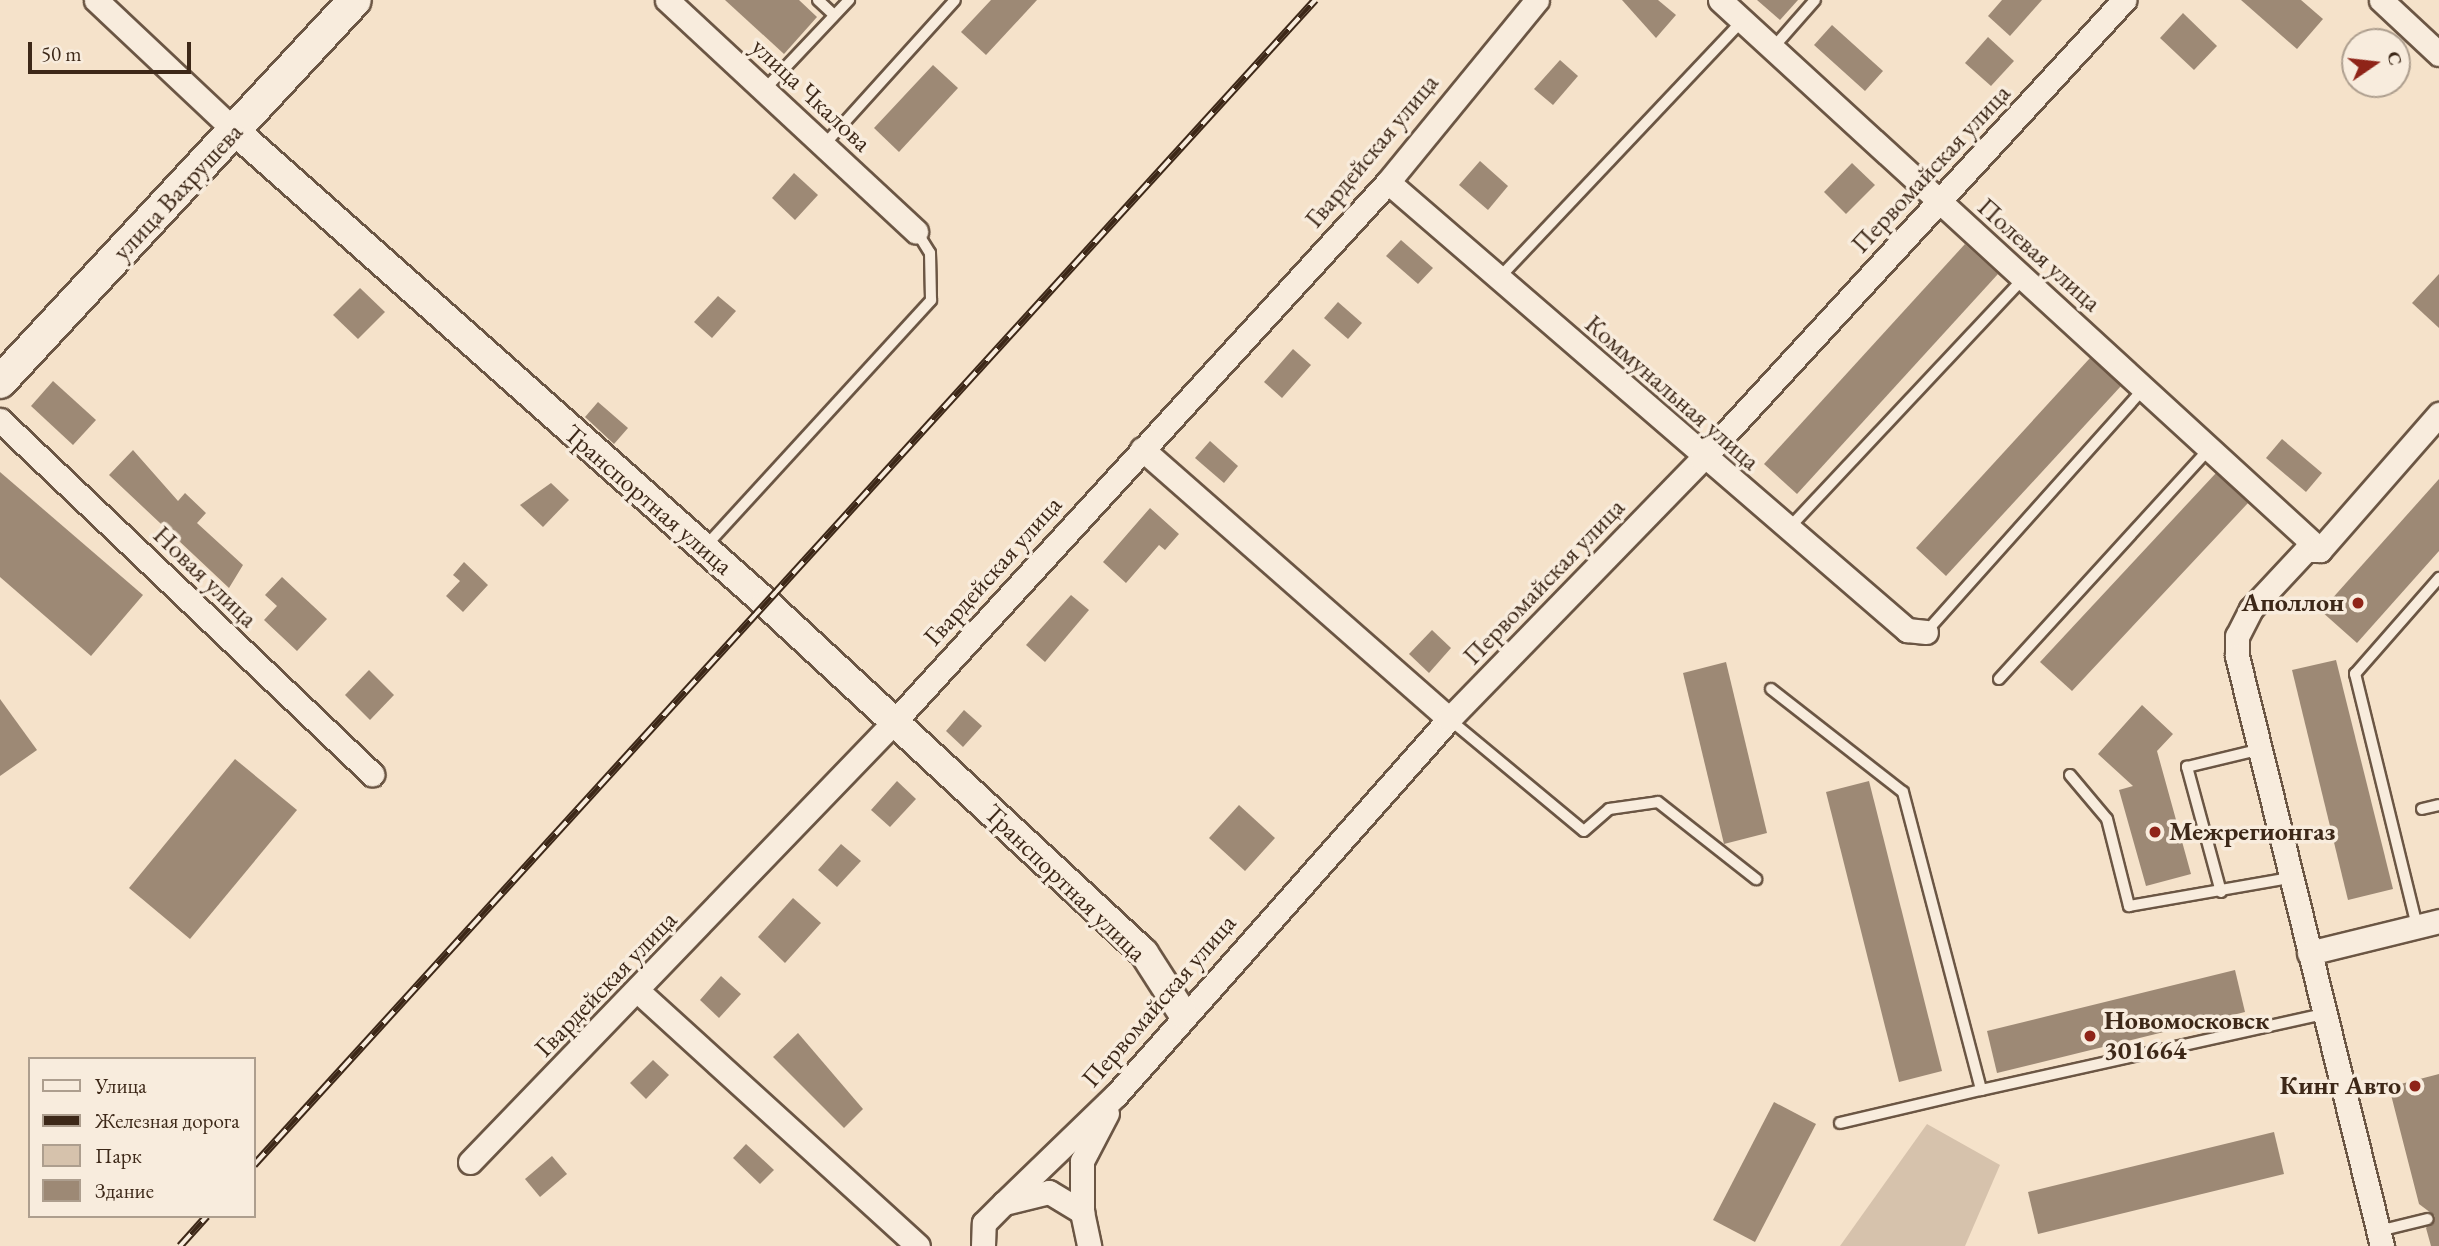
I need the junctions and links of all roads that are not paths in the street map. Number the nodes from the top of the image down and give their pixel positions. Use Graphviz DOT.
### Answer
graph roads {
  1 [pos="96,0"];
  2 [pos="355,0"];
  3 [pos="667,0"];
  4 [pos="818,0"];
  5 [pos="849,0"];
  6 [pos="955,0"];
  7 [pos="1537,0"];
  8 [pos="1720,0"];
  9 [pos="1815,0"];
  10 [pos="2124,0"];
  11 [pos="2381,0"];
  12 [pos="833,14"];
  13 [pos="1742,21"];
  14 [pos="1772,49"];
  15 [pos="2439,54"];
  16 [pos="764,90"];
  17 [pos="235,131"];
  18 [pos="824,145"];
  19 [pos="1388,182"];
  20 [pos="1939,202"];
  21 [pos="916,231"];
  22 [pos="1499,278"];
  23 [pos="2023,279"];
  24 [pos="0,382"];
  25 [pos="2143,388"];
  26 [pos="2439,414"];
  27 [pos="0,419"];
  28 [pos="1142,449"];
  29 [pos="2209,449"];
  30 [pos="1702,459"];
  31 [pos="1787,529"];
  32 [pos="703,549"];
  33 [pos="2320,550"];
  34 [pos="2439,578"];
  35 [pos="1926,632"];
  36 [pos="1999,678"];
  37 [pos="1771,689"];
  38 [pos="1449,719"];
  39 [pos="894,722"];
  40 [pos="2258,750"];
  41 [pos="372,774"];
  42 [pos="2070,775"];
  43 [pos="2439,805"];
  44 [pos="2422,809"];
  45 [pos="2290,878"];
  46 [pos="1756,879"];
  47 [pos="2221,892"];
  48 [pos="2428,923"];
  49 [pos="2309,953"];
  50 [pos="639,992"];
  51 [pos="1183,1014"];
  52 [pos="2324,1014"];
  53 [pos="1981,1090"];
  54 [pos="1116,1095"];
  55 [pos="1840,1124"];
  56 [pos="470,1162"];
  57 [pos="1004,1203"];
  58 [pos="1082,1212"];
  59 [pos="2428,1219"];
  60 [pos="984,1235"];
  61 [pos="2380,1239"];
  62 [pos="1093,1242"];
  63 [pos="918,1246"];
  64 [pos="966,1246"];
  1 -- 17 [label="street, Транспортная улица"];
  2 -- 17 [label="main road, улица Вахрушева"];
  3 -- 16 [label="street, улица Чкалова"];
  4 -- 12 [label="lane"];
  5 -- 12 [label="lane"];
  6 -- 18 [label="lane"];
  7 -- 19 [label="street, Гвардейская улица"];
  8 -- 13 [label="street, Полевая улица"];
  9 -- 14 [label="lane"];
  10 -- 20 [label="street, Первомайская улица"];
  11 -- 15 [label="street"];
  12 -- 16 [label="lane"];
  13 -- 14 [label="street, Полевая улица"];
  13 -- 22 [label="lane"];
  14 -- 20 [label="street, Полевая улица"];
  16 -- 18 [label="street, улица Чкалова"];
  17 -- 24 [label="main road, улица Вахрушева"];
  17 -- 32 [label="street, Транспортная улица"];
  18 -- 21 [label="street, улица Чкалова"];
  19 -- 22 [label="street, Коммунальная улица"];
  19 -- 28 [label="street, Гвардейская улица"];
  20 -- 23 [label="street, Полевая улица"];
  20 -- 30 [label="street, Первомайская улица"];
  21 -- 32 [label="lane"];
  22 -- 30 [label="street, Коммунальная улица"];
  23 -- 25 [label="street, Полевая улица"];
  23 -- 31 [label="lane"];
  25 -- 29 [label="street, Полевая улица"];
  25 -- 35 [label="lane"];
  26 -- 33 [label="street"];
  27 -- 41 [label="street, Новая улица"];
  28 -- 38 [label="street"];
  28 -- 39 [label="street, Гвардейская улица"];
  29 -- 33 [label="street, Полевая улица"];
  29 -- 36 [label="lane"];
  30 -- 31 [label="street, Коммунальная улица"];
  30 -- 38 [label="street, Первомайская улица"];
  31 -- 35 [label="street, Коммунальная улица"];
  32 -- 39 [label="street, Транспортная улица"];
  33 -- 40 [label="street"];
  34 -- 48 [label="lane"];
  37 -- 53 [label="lane"];
  38 -- 46 [label="lane"];
  38 -- 51 [label="street, Первомайская улица"];
  39 -- 50 [label="street, Гвардейская улица"];
  39 -- 51 [label="street, Транспортная улица"];
  40 -- 45 [label="street"];
  40 -- 47 [label="lane"];
  42 -- 47 [label="lane"];
  43 -- 44 [label="lane"];
  45 -- 47 [label="lane"];
  45 -- 49 [label="street"];
  48 -- 49 [label="street"];
  49 -- 52 [label="street"];
  50 -- 56 [label="street, Гвардейская улица"];
  50 -- 63 [label="street"];
  51 -- 54 [label="street, Первомайская улица"];
  52 -- 53 [label="lane"];
  52 -- 61 [label="street"];
  53 -- 55 [label="lane"];
  54 -- 57 [label="street, Первомайская улица"];
  54 -- 58 [label="street"];
  57 -- 58 [label="street"];
  57 -- 60 [label="street, Первомайская улица"];
  58 -- 62 [label="street"];
  59 -- 61 [label="lane"];
  60 -- 64 [label="street"];
}
